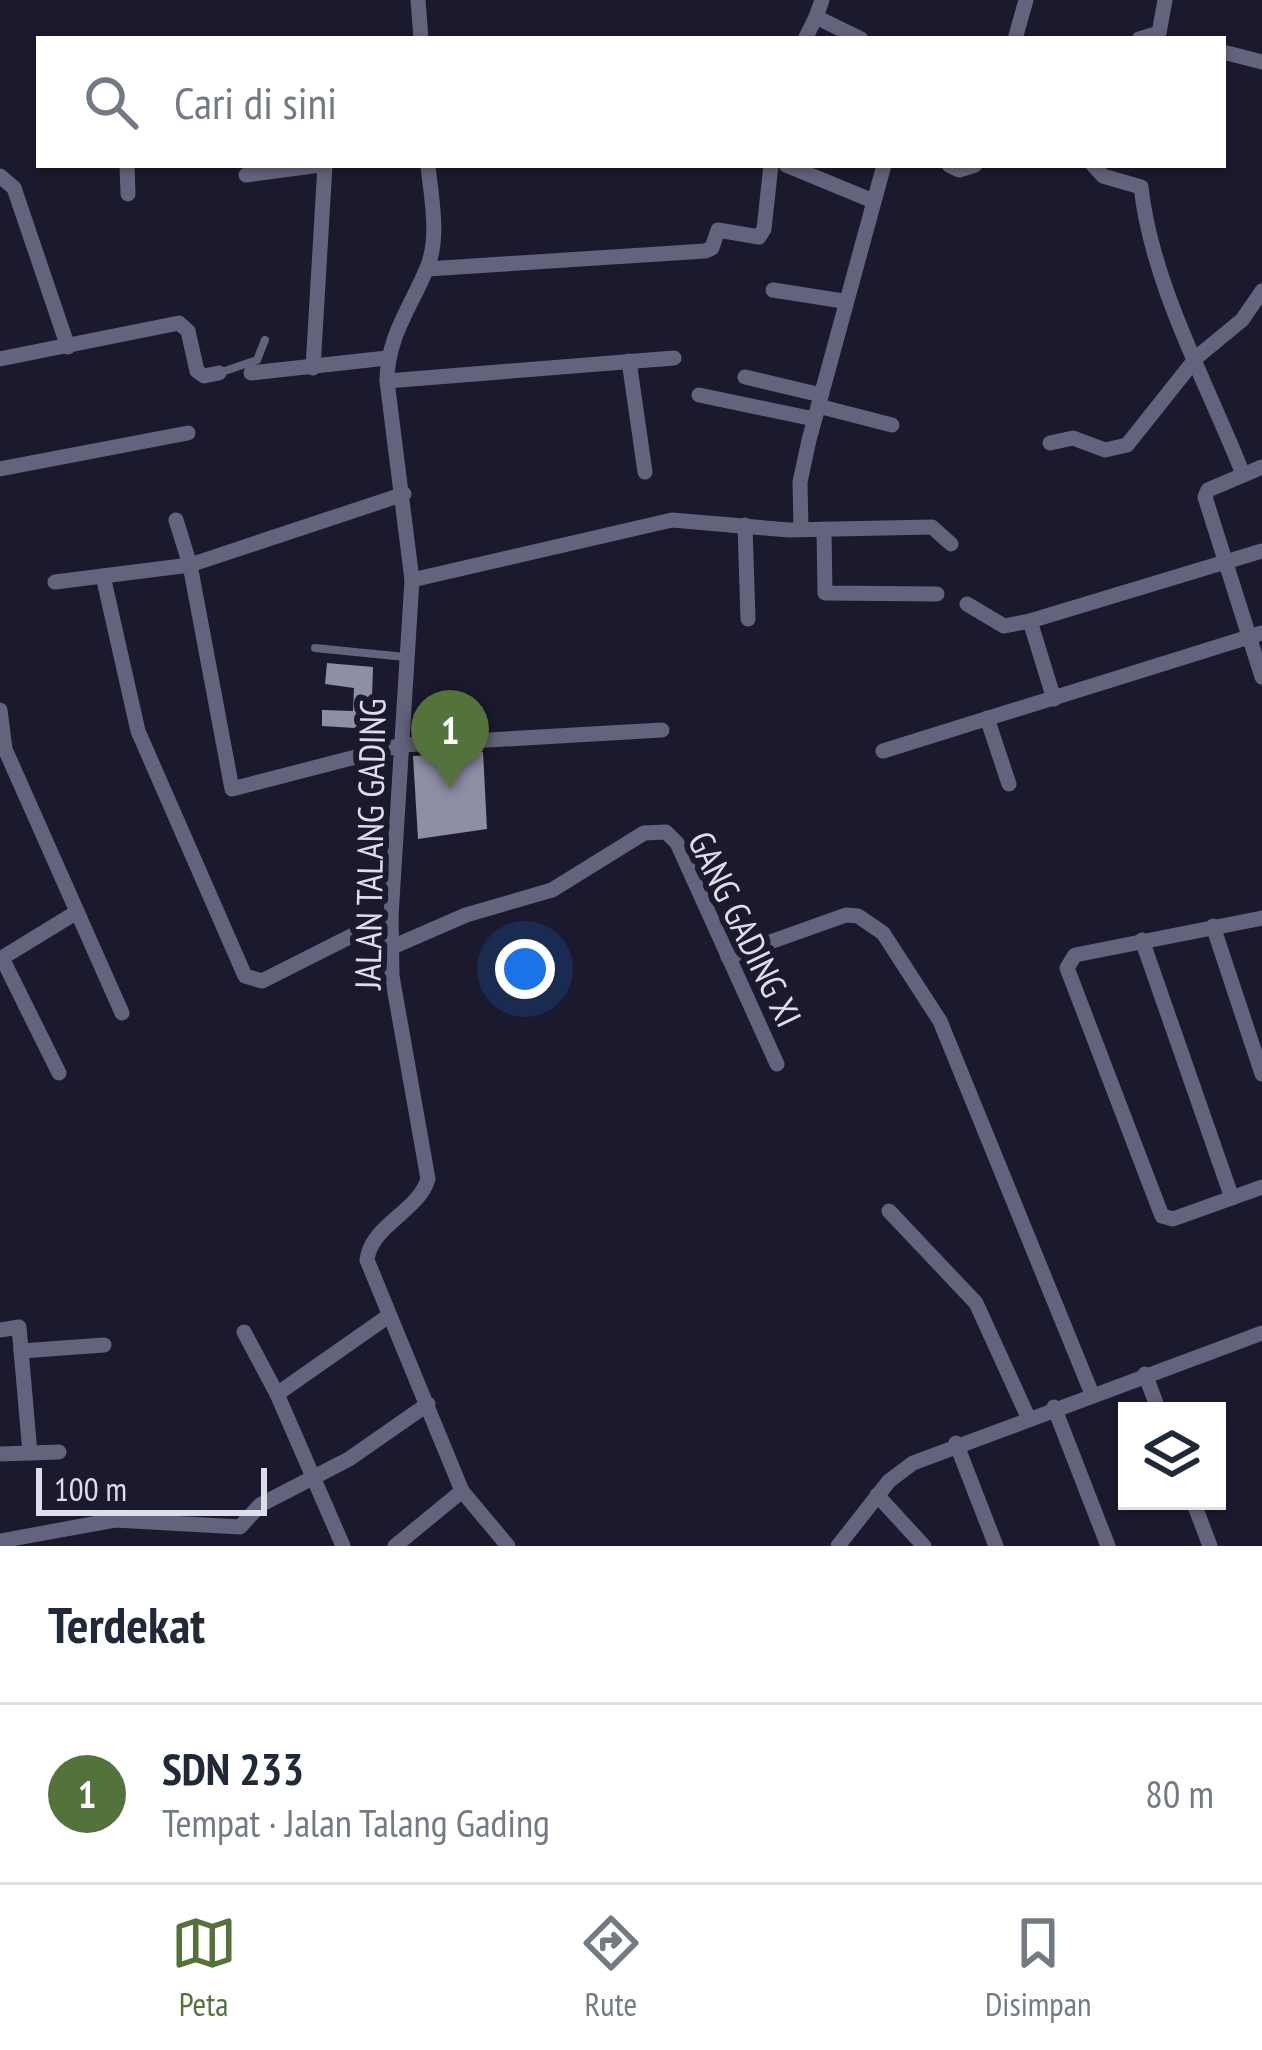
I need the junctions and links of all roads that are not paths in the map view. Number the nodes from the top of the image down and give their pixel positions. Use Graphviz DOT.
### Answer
graph roads {
  1 [pos="418,0"];
  2 [pos="822,0"];
  3 [pos="1026,0"];
  4 [pos="1166,0"];
  5 [pos="816,17"];
  6 [pos="1159,33"];
  7 [pos="421,36"];
  8 [pos="806,36"];
  9 [pos="855,36"];
  10 [pos="1016,36"];
  11 [pos="1148,36"];
  12 [pos="1169,36"];
  13 [pos="1226,53"];
  14 [pos="1262,62"];
  15 [pos="127,168"];
  16 [pos="299,168"];
  17 [pos="322,168"];
  18 [pos="428,168"];
  19 [pos="771,168"];
  20 [pos="793,168"];
  21 [pos="883,168"];
  22 [pos="1096,168"];
  23 [pos="246,175"];
  24 [pos="0,176"];
  25 [pos="128,194"];
  26 [pos="873,201"];
  27 [pos="427,268"];
  28 [pos="773,290"];
  29 [pos="1262,292"];
  30 [pos="843,301"];
  31 [pos="265,340"];
  32 [pos="68,347"];
  33 [pos="1197,357"];
  34 [pos="387,358"];
  35 [pos="674,358"];
  36 [pos="0,359"];
  37 [pos="629,361"];
  38 [pos="313,368"];
  39 [pos="220,373"];
  40 [pos="251,373"];
  41 [pos="745,376"];
  42 [pos="387,381"];
  43 [pos="699,395"];
  44 [pos="818,407"];
  45 [pos="892,425"];
  46 [pos="188,434"];
  47 [pos="1050,442"];
  48 [pos="1262,467"];
  49 [pos="0,469"];
  50 [pos="645,472"];
  51 [pos="1243,474"];
  52 [pos="404,494"];
  53 [pos="176,520"];
  54 [pos="745,525"];
  55 [pos="801,529"];
  56 [pos="824,529"];
  57 [pos="951,544"];
  58 [pos="1262,551"];
  59 [pos="1224,564"];
  60 [pos="190,565"];
  61 [pos="103,576"];
  62 [pos="412,580"];
  63 [pos="56,582"];
  64 [pos="937,594"];
  65 [pos="967,604"];
  66 [pos="748,620"];
  67 [pos="1030,621"];
  68 [pos="1254,636"];
  69 [pos="315,648"];
  70 [pos="405,657"];
  71 [pos="1262,677"];
  72 [pos="1054,699"];
  73 [pos="0,710"];
  74 [pos="987,718"];
  75 [pos="662,730"];
  76 [pos="402,745"];
  77 [pos="3,750"];
  78 [pos="883,751"];
  79 [pos="1009,784"];
  80 [pos="77,912"];
  81 [pos="391,916"];
  82 [pos="1262,918"];
  83 [pos="1213,926"];
  84 [pos="1142,940"];
  85 [pos="390,948"];
  86 [pos="728,956"];
  87 [pos="1,959"];
  88 [pos="122,1013"];
  89 [pos="777,1064"];
  90 [pos="59,1073"];
  91 [pos="1262,1074"];
  92 [pos="1262,1187"];
  93 [pos="1232,1198"];
  94 [pos="889,1211"];
  95 [pos="387,1317"];
  96 [pos="0,1330"];
  97 [pos="244,1331"];
  98 [pos="1262,1333"];
  99 [pos="104,1346"];
  100 [pos="21,1351"];
  101 [pos="1145,1374"];
  102 [pos="277,1394"];
  103 [pos="1092,1394"];
  104 [pos="1156,1402"];
  105 [pos="428,1404"];
  106 [pos="1054,1407"];
  107 [pos="1028,1417"];
  108 [pos="956,1443"];
  109 [pos="59,1452"];
  110 [pos="30,1453"];
  111 [pos="0,1454"];
  112 [pos="312,1480"];
  113 [pos="462,1491"];
  114 [pos="878,1495"];
  115 [pos="1196,1510"];
  116 [pos="0,1541"];
  117 [pos="344,1546"];
  118 [pos="394,1546"];
  119 [pos="508,1546"];
  120 [pos="838,1546"];
  121 [pos="924,1546"];
  122 [pos="996,1546"];
  123 [pos="1108,1546"];
  124 [pos="1210,1546"];
  1 -- 7 [label="street"];
  2 -- 5 [label="street"];
  3 -- 10 [label="street"];
  4 -- 6 [label="street"];
  5 -- 8 [label="street"];
  5 -- 9 [label="street"];
  6 -- 11 [label="street"];
  6 -- 12 [label="street"];
  13 -- 14 [label="street"];
  15 -- 25 [label="street"];
  16 -- 23 [label="street"];
  17 -- 38 [label="street"];
  18 -- 27 [label="street, JALAN TALANG GADING"];
  19 -- 27 [label="street"];
  20 -- 26 [label="street"];
  21 -- 26 [label="street"];
  22 -- 33 [label="street"];
  24 -- 32 [label="street"];
  26 -- 30 [label="street"];
  27 -- 34 [label="street, JALAN TALANG GADING"];
  28 -- 30 [label="street"];
  29 -- 33 [label="street"];
  30 -- 44 [label="street"];
  31 -- 39 [label="lane"];
  32 -- 36 [label="street"];
  32 -- 39 [label="street"];
  33 -- 47 [label="street"];
  33 -- 51 [label="street"];
  34 -- 38 [label="street"];
  34 -- 42 [label="street, JALAN TALANG GADING"];
  35 -- 37 [label="street"];
  37 -- 42 [label="street"];
  37 -- 50 [label="street"];
  38 -- 40 [label="street"];
  41 -- 44 [label="street"];
  42 -- 52 [label="street, JALAN TALANG GADING"];
  43 -- 44 [label="street"];
  44 -- 45 [label="street"];
  44 -- 55 [label="street"];
  46 -- 49 [label="street"];
  48 -- 51 [label="street"];
  51 -- 59 [label="street"];
  52 -- 60 [label="street"];
  52 -- 62 [label="street, JALAN TALANG GADING"];
  53 -- 60 [label="street"];
  54 -- 55 [label="street"];
  54 -- 62 [label="street"];
  54 -- 66 [label="street"];
  55 -- 56 [label="street"];
  56 -- 57 [label="street"];
  56 -- 64 [label="street"];
  58 -- 59 [label="street"];
  59 -- 67 [label="street"];
  59 -- 68 [label="street"];
  60 -- 61 [label="street"];
  60 -- 76 [label="street"];
  61 -- 63 [label="street"];
  61 -- 81 [label="street"];
  62 -- 70 [label="street, JALAN TALANG GADING"];
  65 -- 67 [label="street"];
  67 -- 72 [label="street"];
  68 -- 71 [label="street"];
  68 -- 72 [label="street"];
  69 -- 70 [label="lane"];
  70 -- 76 [label="street, JALAN TALANG GADING"];
  72 -- 74 [label="street"];
  73 -- 77 [label="street"];
  74 -- 78 [label="street"];
  74 -- 79 [label="street"];
  75 -- 76 [label="street"];
  76 -- 81 [label="street, JALAN TALANG GADING"];
  77 -- 80 [label="street"];
  80 -- 87 [label="street"];
  80 -- 88 [label="street"];
  81 -- 85 [label="street, JALAN TALANG GADING"];
  82 -- 83 [label="street"];
  83 -- 84 [label="street"];
  83 -- 91 [label="street"];
  84 -- 93 [label="street"];
  84 -- 93 [label="street"];
  85 -- 86 [label="street, GANG GADING XI"];
  85 -- 95 [label="street, JALAN TALANG GADING"];
  86 -- 89 [label="street, GANG GADING XI"];
  86 -- 103 [label="street"];
  87 -- 90 [label="street"];
  92 -- 93 [label="street"];
  94 -- 107 [label="street"];
  95 -- 102 [label="street"];
  95 -- 105 [label="street, JALAN TALANG GADING"];
  96 -- 100 [label="street"];
  97 -- 102 [label="street"];
  98 -- 101 [label="street"];
  99 -- 100 [label="street"];
  100 -- 110 [label="street"];
  101 -- 103 [label="street"];
  101 -- 104 [label="street"];
  102 -- 112 [label="street"];
  103 -- 106 [label="street"];
  105 -- 112 [label="street"];
  105 -- 113 [label="street, JALAN TALANG GADING"];
  106 -- 107 [label="street"];
  106 -- 123 [label="street"];
  107 -- 108 [label="street"];
  108 -- 114 [label="street"];
  108 -- 122 [label="street"];
  109 -- 110 [label="street"];
  110 -- 111 [label="street"];
  112 -- 116 [label="street"];
  112 -- 117 [label="street"];
  113 -- 118 [label="street"];
  113 -- 119 [label="street, JALAN TALANG GADING"];
  114 -- 120 [label="street"];
  114 -- 121 [label="street"];
  115 -- 124 [label="street"];
}
